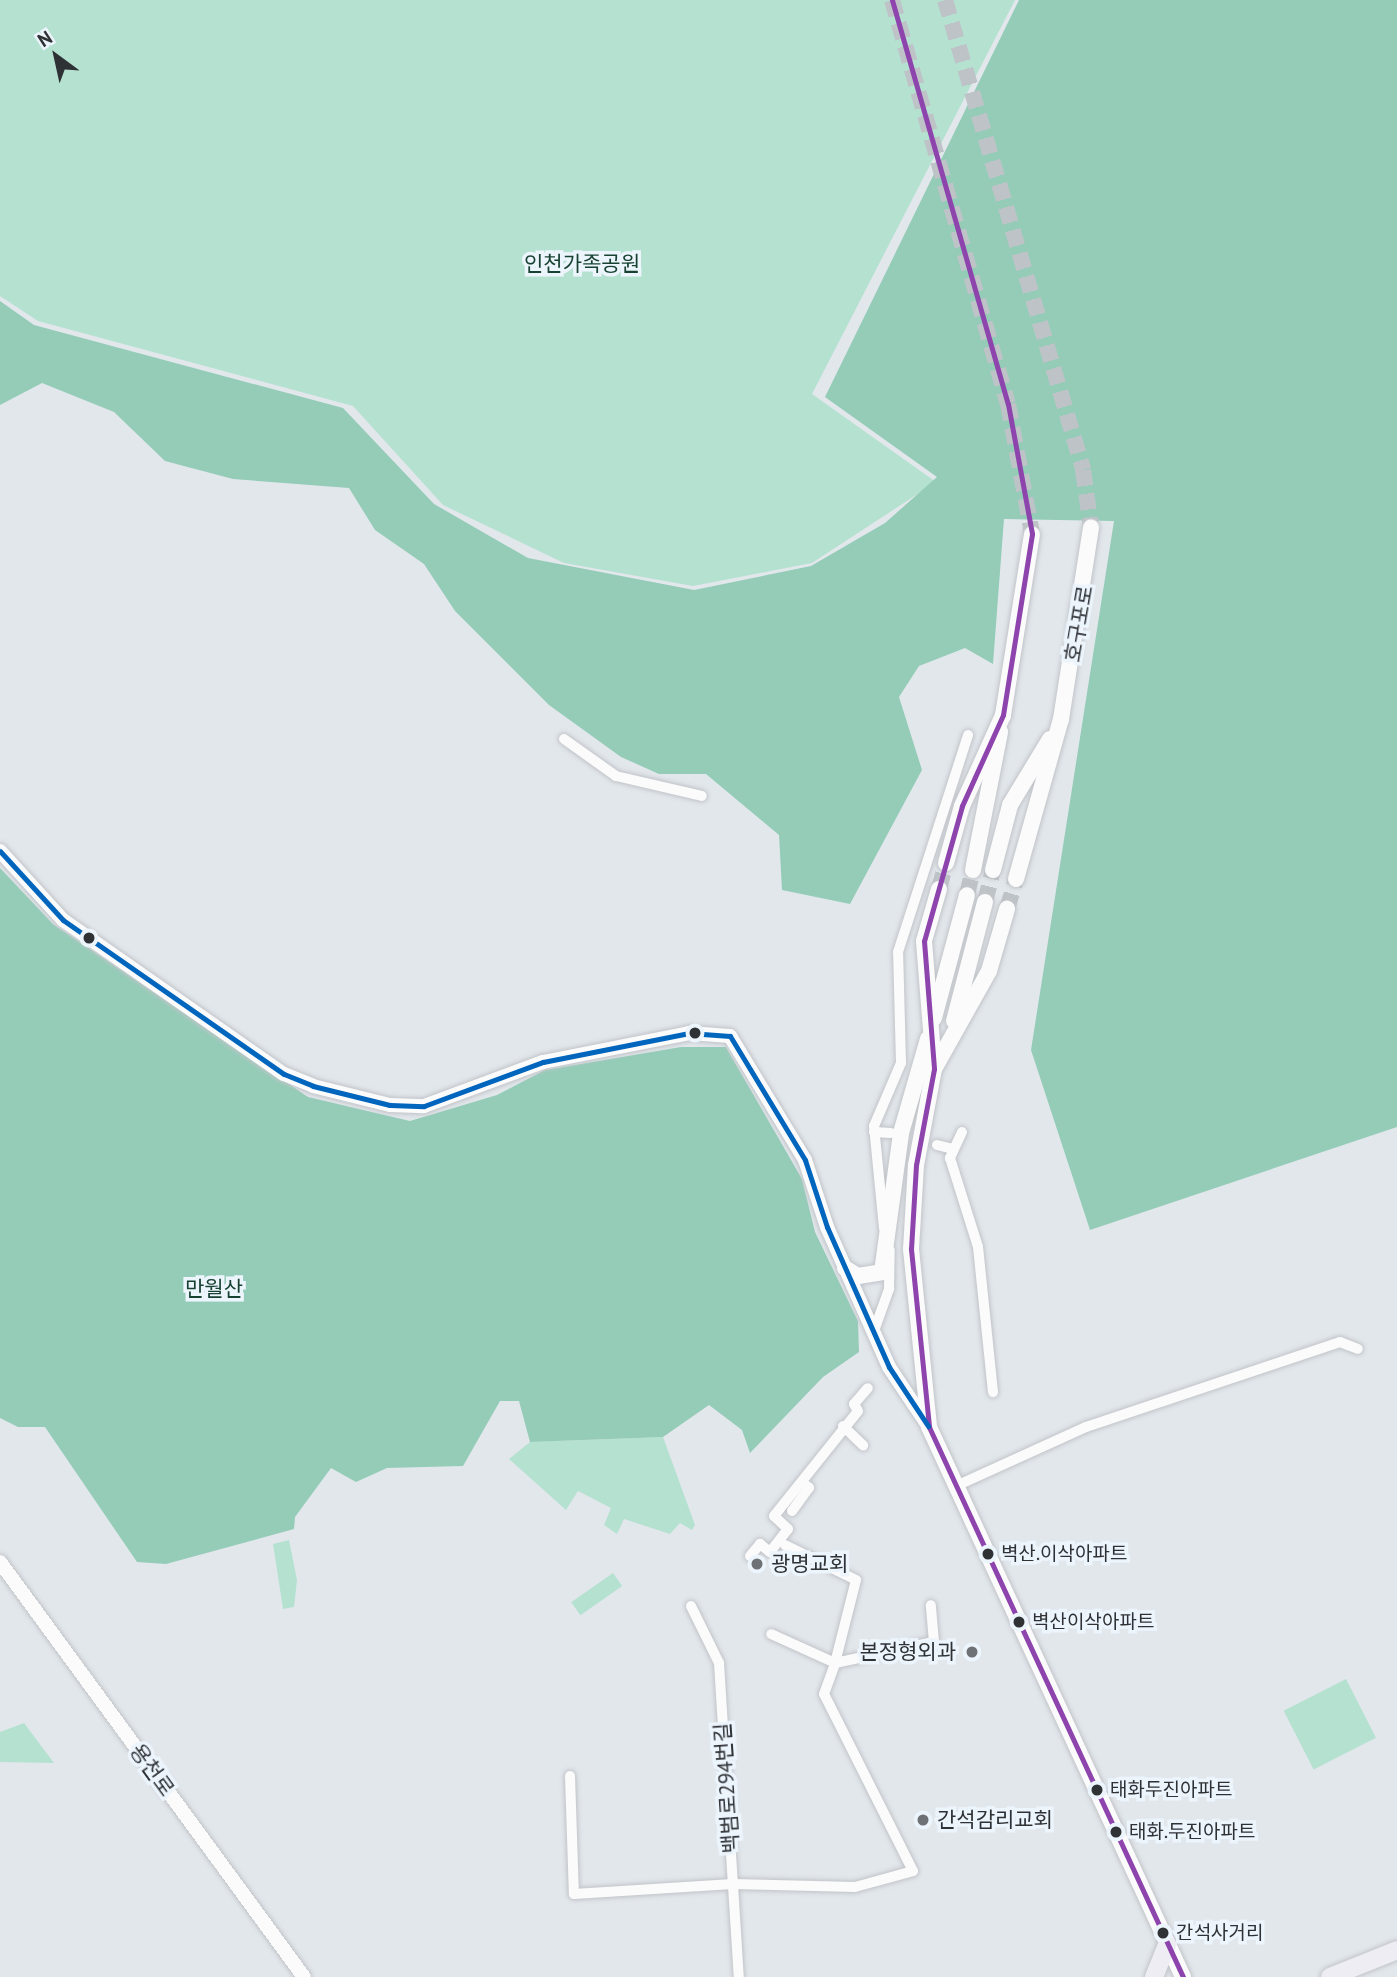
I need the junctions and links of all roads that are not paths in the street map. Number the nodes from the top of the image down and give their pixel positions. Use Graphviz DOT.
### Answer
graph roads {
  1 [pos="1091,527"];
  2 [pos="1032,534"];
  3 [pos="1003,715"];
  4 [pos="1061,719"];
  5 [pos="968,735"];
  6 [pos="564,738"];
  7 [pos="702,796"];
  8 [pos="0,851"];
  9 [pos="946,863"];
  10 [pos="974,870"];
  11 [pos="993,870"];
  12 [pos="1016,878"];
  13 [pos="939,889"];
  14 [pos="967,895"];
  15 [pos="985,902"];
  16 [pos="1007,909"];
  17 [pos="931,1030"];
  18 [pos="948,1044"];
  19 [pos="934,1069"];
  20 [pos="874,1132"];
  21 [pos="962,1132"];
  22 [pos="891,1133"];
  23 [pos="937,1145"];
  24 [pos="953,1149"];
  25 [pos="884,1228"];
  26 [pos="845,1268"];
  27 [pos="874,1331"];
  28 [pos="1358,1349"];
  29 [pos="868,1388"];
  30 [pos="993,1392"];
  31 [pos="843,1426"];
  32 [pos="929,1427"];
  33 [pos="863,1445"];
  34 [pos="802,1482"];
  35 [pos="956,1486"];
  36 [pos="792,1511"];
  37 [pos="785,1545"];
  38 [pos="750,1556"];
  39 [pos="0,1562"];
  40 [pos="931,1605"];
  41 [pos="691,1606"];
  42 [pos="771,1634"];
  43 [pos="835,1663"];
  44 [pos="570,1776"];
  45 [pos="733,1884"];
  46 [pos="1167,1944"];
  47 [pos="1397,1950"];
  48 [pos="304,1977"];
  49 [pos="739,1977"];
  50 [pos="1154,1977"];
  51 [pos="1183,1977"];
  52 [pos="1330,1977"];
  1 -- 4 [label="main road, 호구포로"];
  2 -- 3 [label="main road"];
  3 -- 9 [label="main road"];
  3 -- 10 [label="main road"];
  4 -- 11 [label="main road, 호구포로"];
  4 -- 12 [label="main road, 호구포로"];
  5 -- 20 [label="street"];
  6 -- 7 [label="street"];
  8 -- 26 [label="street"];
  13 -- 17 [label="main road"];
  14 -- 17 [label="main road"];
  15 -- 18 [label="main road"];
  16 -- 18 [label="main road"];
  17 -- 19 [label="main road"];
  17 -- 25 [label="main road"];
  18 -- 19 [label="main road"];
  19 -- 32 [label="main road"];
  20 -- 22 [label="street"];
  20 -- 25 [label="street"];
  21 -- 24 [label="street"];
  23 -- 24 [label="street"];
  24 -- 30 [label="street"];
  25 -- 26 [label="main road"];
  25 -- 27 [label="street"];
  26 -- 27 [label="street"];
  27 -- 32 [label="street"];
  28 -- 35 [label="street"];
  29 -- 31 [label="street"];
  31 -- 33 [label="street"];
  31 -- 34 [label="street"];
  32 -- 35 [label="main road"];
  34 -- 36 [label="street"];
  34 -- 38 [label="street"];
  35 -- 46 [label="main road"];
  37 -- 43 [label="street"];
  39 -- 48 [label="street, 용천로"];
  40 -- 43 [label="street"];
  41 -- 45 [label="street, 백범로294번길"];
  42 -- 43 [label="street"];
  43 -- 45 [label="street"];
  44 -- 45 [label="street"];
  45 -- 49 [label="street, 백범로294번길"];
  46 -- 50 [label="main road"];
  46 -- 51 [label="main road"];
  47 -- 52 [label="main road"];
}
